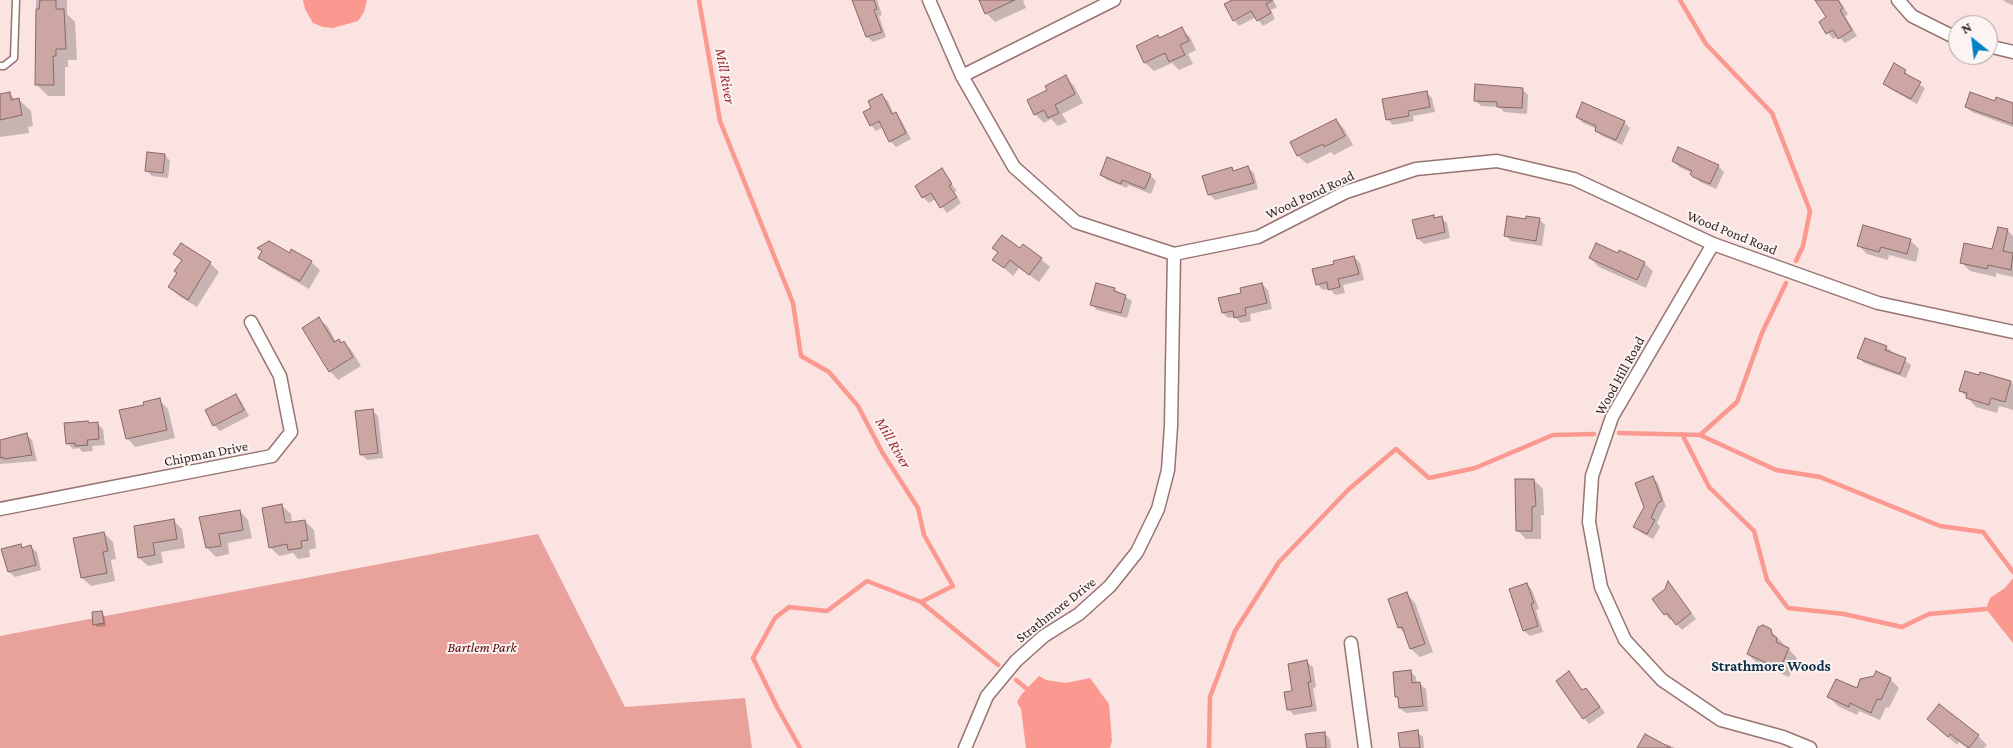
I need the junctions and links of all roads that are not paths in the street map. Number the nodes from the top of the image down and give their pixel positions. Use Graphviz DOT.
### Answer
graph roads {
  1 [pos="16,0"];
  2 [pos="929,0"];
  3 [pos="1114,0"];
  4 [pos="1898,0"];
  5 [pos="1948,34"];
  6 [pos="1998,48"];
  7 [pos="2013,52"];
  8 [pos="0,66"];
  9 [pos="962,76"];
  10 [pos="1713,244"];
  11 [pos="1174,254"];
  12 [pos="251,322"];
  13 [pos="2013,332"];
  14 [pos="0,509"];
  15 [pos="1351,643"];
  16 [pos="964,748"];
  17 [pos="1365,748"];
  18 [pos="1810,748"];
  1 -- 8 [label="lane"];
  2 -- 9 [label="street, Wood Pond Road"];
  3 -- 9 [label="street"];
  4 -- 5 [label="street"];
  6 -- 7 [label="street"];
  9 -- 11 [label="street, Wood Pond Road"];
  10 -- 11 [label="street, Wood Pond Road"];
  10 -- 13 [label="street, Wood Pond Road"];
  10 -- 18 [label="street, Wood Hill Road"];
  11 -- 16 [label="street, Strathmore Drive"];
  12 -- 14 [label="street, Chipman Drive"];
  15 -- 17 [label="street"];
}
